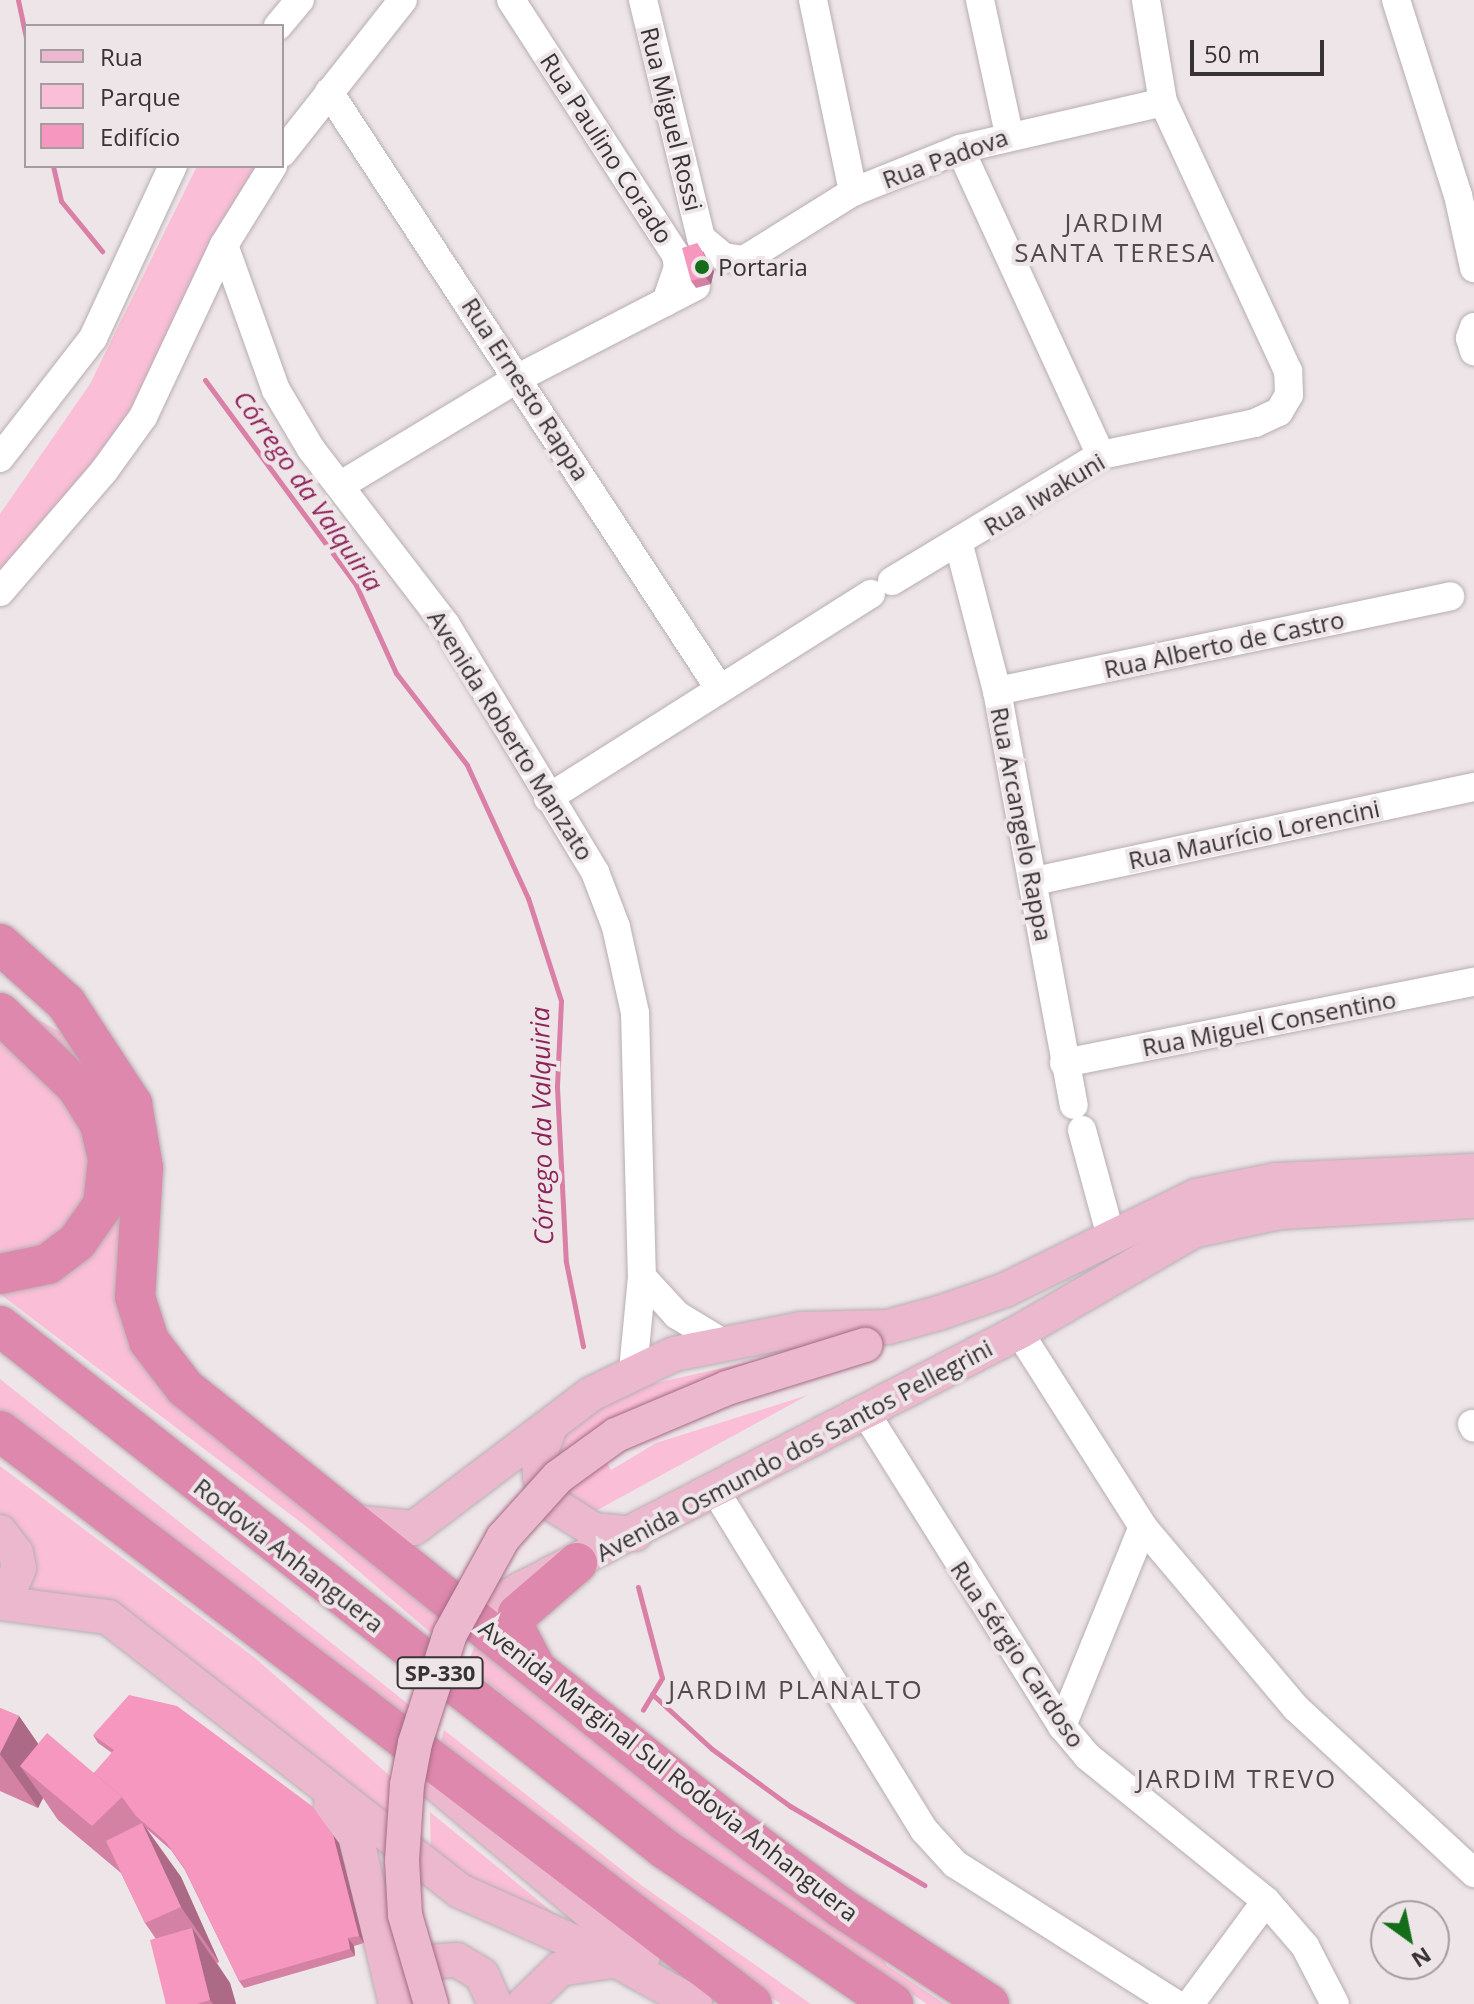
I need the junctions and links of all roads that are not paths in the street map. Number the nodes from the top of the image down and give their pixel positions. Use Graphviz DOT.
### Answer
graph roads {
  1 [pos="300,0"];
  2 [pos="403,0"];
  3 [pos="511,0"];
  4 [pos="643,0"];
  5 [pos="813,0"];
  6 [pos="980,0"];
  7 [pos="1146,0"];
  8 [pos="1404,5"];
  9 [pos="280,24"];
  10 [pos="329,92"];
  11 [pos="1163,102"];
  12 [pos="1009,134"];
  13 [pos="284,149"];
  14 [pos="960,149"];
  15 [pos="172,168"];
  16 [pos="271,168"];
  17 [pos="853,192"];
  18 [pos="224,245"];
  19 [pos="699,263"];
  20 [pos="1474,268"];
  21 [pos="1474,327"];
  22 [pos="1474,351"];
  23 [pos="520,377"];
  24 [pos="1101,455"];
  25 [pos="0,458"];
  26 [pos="341,485"];
  27 [pos="959,545"];
  28 [pos="0,592"];
  29 [pos="1450,596"];
  30 [pos="719,688"];
  31 [pos="997,691"];
  32 [pos="1474,787"];
  33 [pos="548,798"];
  34 [pos="1035,881"];
  35 [pos="0,944"];
  36 [pos="1474,982"];
  37 [pos="0,985"];
  38 [pos="0,1013"];
  39 [pos="1064,1063"];
  40 [pos="111,1066"];
  41 [pos="1474,1171"];
  42 [pos="1474,1201"];
  43 [pos="1110,1233"];
  44 [pos="0,1274"];
  45 [pos="1112,1275"];
  46 [pos="642,1277"];
  47 [pos="939,1313"];
  48 [pos="0,1326"];
  49 [pos="1019,1332"];
  50 [pos="720,1341"];
  51 [pos="865,1345"];
  52 [pos="0,1359"];
  53 [pos="633,1370"];
  54 [pos="865,1412"];
  55 [pos="549,1430"];
  56 [pos="0,1431"];
  57 [pos="0,1451"];
  58 [pos="716,1492"];
  59 [pos="360,1523"];
  60 [pos="1143,1527"];
  61 [pos="0,1532"];
  62 [pos="635,1534"];
  63 [pos="577,1563"];
  64 [pos="182,1574"];
  65 [pos="2,1603"];
  66 [pos="471,1615"];
  67 [pos="539,1671"];
  68 [pos="313,1673"];
  69 [pos="1062,1726"];
  70 [pos="290,1760"];
  71 [pos="1474,1873"];
  72 [pos="1266,1901"];
  73 [pos="619,1962"];
  74 [pos="395,2000"];
  75 [pos="431,2004"];
  76 [pos="495,2004"];
  77 [pos="524,2004"];
  78 [pos="695,2004"];
  79 [pos="710,2004"];
  80 [pos="752,2004"];
  81 [pos="844,2004"];
  82 [pos="893,2004"];
  83 [pos="989,2004"];
  84 [pos="1176,2004"];
  85 [pos="1190,2004"];
  86 [pos="1335,2004"];
  1 -- 9 [label="street"];
  2 -- 10 [label="street"];
  3 -- 19 [label="street, Rua Paulino Corado"];
  4 -- 19 [label="street, Rua Miguel Rossi"];
  5 -- 17 [label="street"];
  6 -- 12 [label="street"];
  7 -- 11 [label="street"];
  8 -- 20 [label="street"];
  10 -- 13 [label="street"];
  10 -- 23 [label="street, Rua Ernesto Rappa"];
  11 -- 12 [label="street, Rua Padova"];
  11 -- 24 [label="street, Rua Iwakuni"];
  12 -- 14 [label="street, Rua Padova"];
  14 -- 17 [label="street, Rua Padova"];
  14 -- 24 [label="street"];
  15 -- 25 [label="street"];
  16 -- 18 [label="street"];
  17 -- 19 [label="street, Rua Padova"];
  18 -- 26 [label="street, Avenida Roberto Manzato"];
  18 -- 28 [label="street"];
  19 -- 23 [label="street, Rua Paulino Corado"];
  21 -- 22 [label="street"];
  23 -- 26 [label="street"];
  23 -- 30 [label="street, Rua Ernesto Rappa"];
  24 -- 27 [label="street, Rua Iwakuni"];
  26 -- 33 [label="street, Avenida Roberto Manzato"];
  27 -- 30 [label="street, Rua Iwakuni"];
  27 -- 31 [label="street, Rua Arcangelo Rappa"];
  29 -- 31 [label="street, Rua Alberto de Castro"];
  30 -- 33 [label="street, Rua Iwakuni"];
  31 -- 34 [label="street, Rua Arcangelo Rappa"];
  32 -- 34 [label="street, Rua Maurício Lorencini"];
  33 -- 46 [label="street, Avenida Roberto Manzato"];
  34 -- 39 [label="street, Rua Arcangelo Rappa"];
  35 -- 40 [label="highway"];
  36 -- 39 [label="street, Rua Miguel Consentino"];
  37 -- 40 [label="highway"];
  38 -- 44 [label="highway"];
  39 -- 43 [label="street, Rua Arcangelo Rappa"];
  40 -- 59 [label="highway, Avenida Marginal Sul Rodovia Anhanguera"];
  41 -- 43 [label="main road, Avenida Osmundo dos Santos Pellegrini"];
  42 -- 45 [label="main road, Avenida Osmundo dos Santos Pellegrini"];
  43 -- 47 [label="main road, Avenida Osmundo dos Santos Pellegrini"];
  45 -- 49 [label="main road, Avenida Osmundo dos Santos Pellegrini"];
  45 -- 51 [label="main road, Avenida Osmundo dos Santos Pellegrini"];
  46 -- 50 [label="street"];
  46 -- 53 [label="street, Avenida Roberto Manzato"];
  47 -- 50 [label="main road, Avenida Osmundo dos Santos Pellegrini"];
  47 -- 51 [label="main road, Avenida Osmundo dos Santos Pellegrini"];
  48 -- 82 [label="highway, Rodovia Anhanguera / SP-330"];
  49 -- 54 [label="main road, Avenida Osmundo dos Santos Pellegrini"];
  49 -- 60 [label="street"];
  50 -- 53 [label="main road, Avenida Osmundo dos Santos Pellegrini"];
  51 -- 75 [label="main road, bridge"];
  52 -- 81 [label="highway, Rodovia Anhanguera / SP-330"];
  53 -- 55 [label="main road, Avenida Osmundo dos Santos Pellegrini"];
  54 -- 58 [label="main road, Avenida Osmundo dos Santos Pellegrini"];
  54 -- 69 [label="street, Rua Sérgio Cardoso"];
  55 -- 59 [label="main road, Avenida Osmundo dos Santos Pellegrini"];
  55 -- 62 [label="main road"];
  56 -- 64 [label="highway"];
  57 -- 64 [label="highway"];
  58 -- 62 [label="main road, Avenida Osmundo dos Santos Pellegrini"];
  58 -- 84 [label="street"];
  59 -- 66 [label="highway, Avenida Marginal Sul Rodovia Anhanguera"];
  60 -- 69 [label="street"];
  60 -- 71 [label="street"];
  61 -- 65 [label="main road"];
  62 -- 63 [label="main road, Avenida Osmundo dos Santos Pellegrini"];
  63 -- 66 [label="main road, Avenida Osmundo dos Santos Pellegrini"];
  63 -- 67 [label="highway"];
  64 -- 68 [label="highway"];
  65 -- 70 [label="main road"];
  66 -- 67 [label="highway, Avenida Marginal Sul Rodovia Anhanguera"];
  67 -- 83 [label="highway, Avenida Marginal Sul Rodovia Anhanguera"];
  68 -- 79 [label="main road"];
  68 -- 80 [label="highway"];
  69 -- 72 [label="street, Rua Sérgio Cardoso"];
  70 -- 73 [label="main road"];
  70 -- 74 [label="main road"];
  72 -- 85 [label="street"];
  72 -- 86 [label="street, Rua Sérgio Cardoso"];
  73 -- 77 [label="main road"];
  73 -- 78 [label="main road"];
  74 -- 76 [label="main road"];
}
